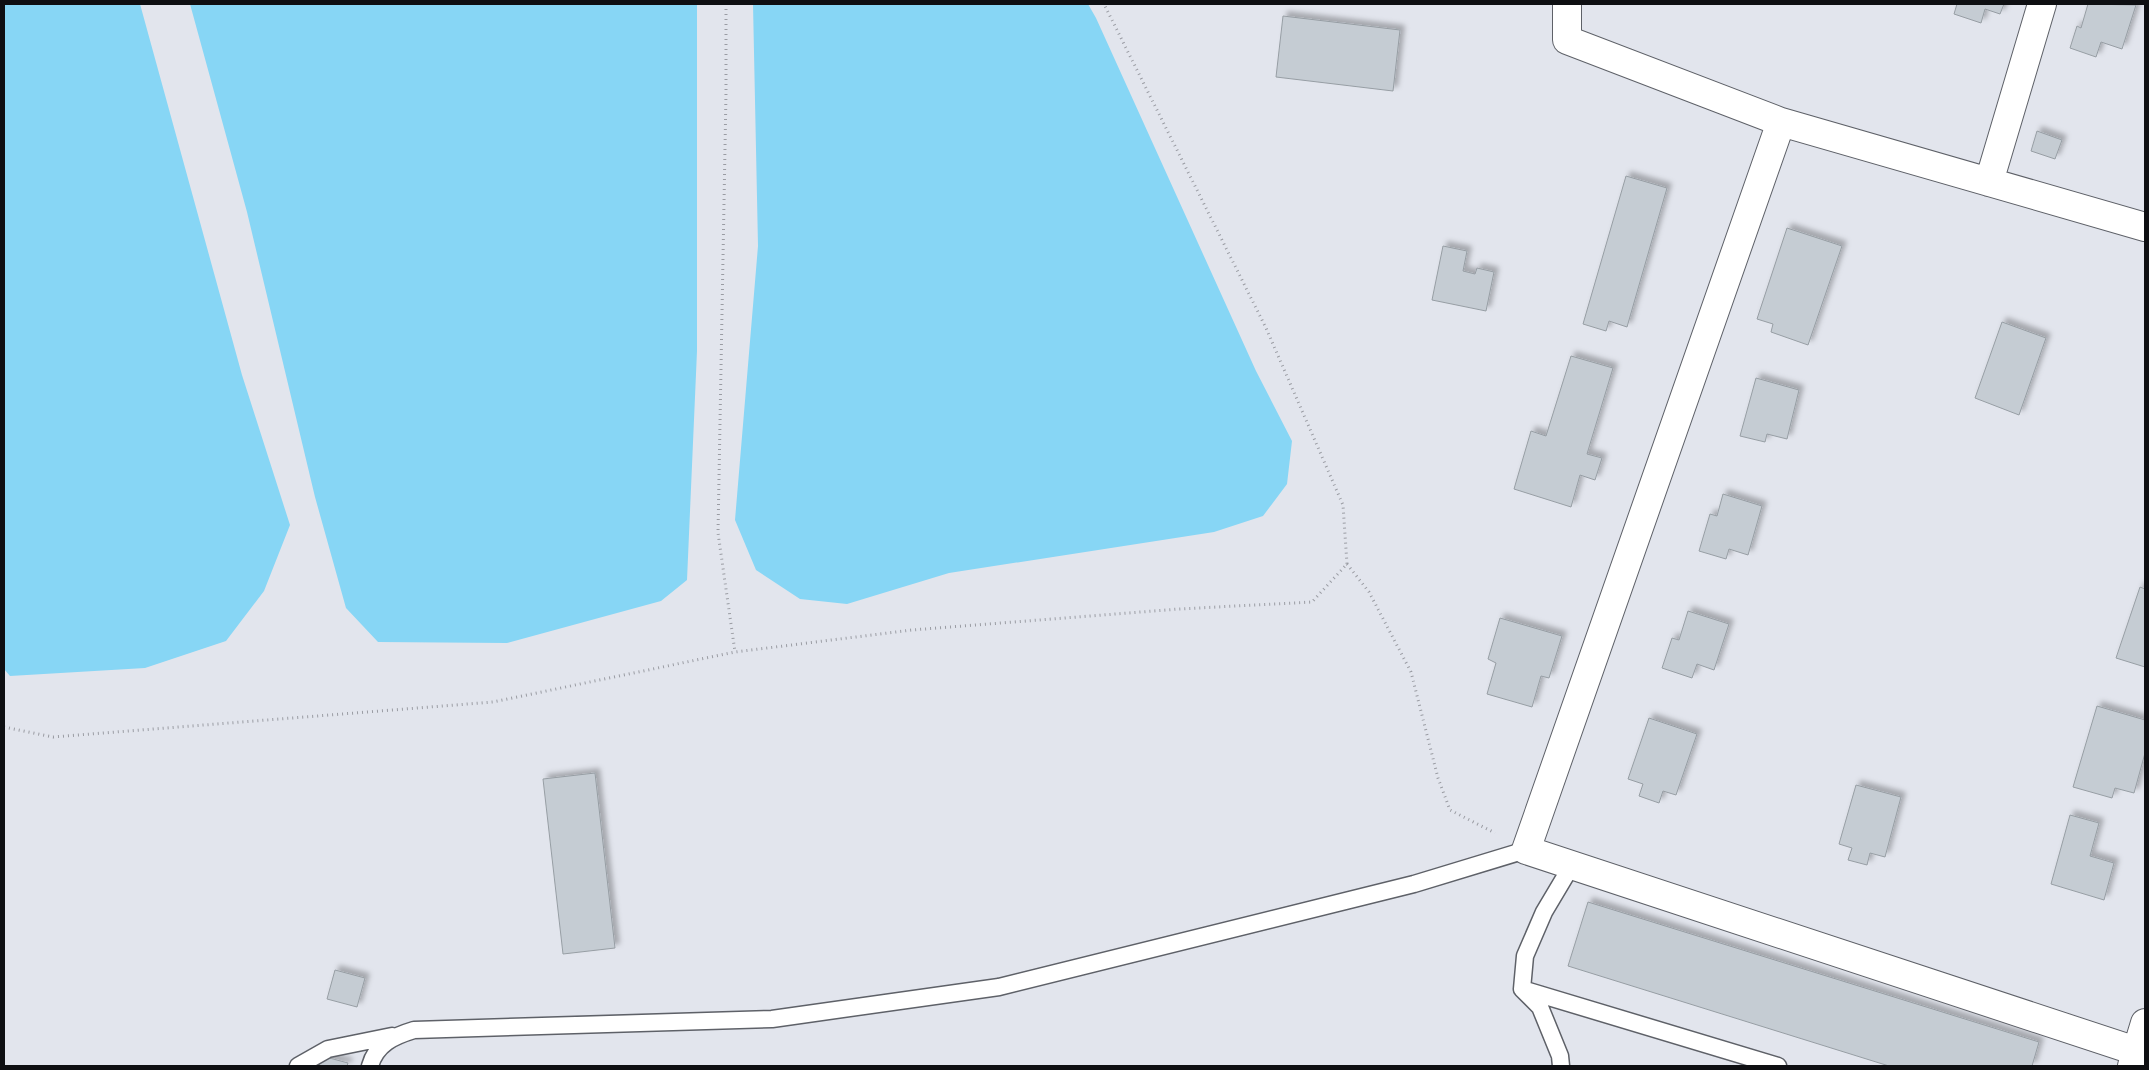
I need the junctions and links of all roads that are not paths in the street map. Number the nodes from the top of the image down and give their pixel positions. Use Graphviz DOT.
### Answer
graph roads {
  1 [pos="1567,4"];
  2 [pos="2042,4"];
  3 [pos="1781,122"];
  4 [pos="1989,182"];
  5 [pos="2145,227"];
  6 [pos="1526,850"];
  7 [pos="1572,864"];
  8 [pos="1522,989"];
  9 [pos="2145,1023"];
  10 [pos="392,1036"];
  11 [pos="2138,1057"];
  12 [pos="298,1066"];
  13 [pos="370,1066"];
  14 [pos="1561,1066"];
  15 [pos="1778,1066"];
  1 -- 3 [label="street"];
  2 -- 4 [label="street"];
  3 -- 4 [label="street"];
  3 -- 6 [label="street"];
  4 -- 5 [label="street"];
  6 -- 7 [label="street"];
  6 -- 10 [label="lane"];
  7 -- 8 [label="lane"];
  7 -- 11 [label="street"];
  8 -- 14 [label="lane"];
  8 -- 15 [label="lane"];
  9 -- 11 [label="street"];
  10 -- 12 [label="lane"];
  10 -- 13 [label="lane"];
}
